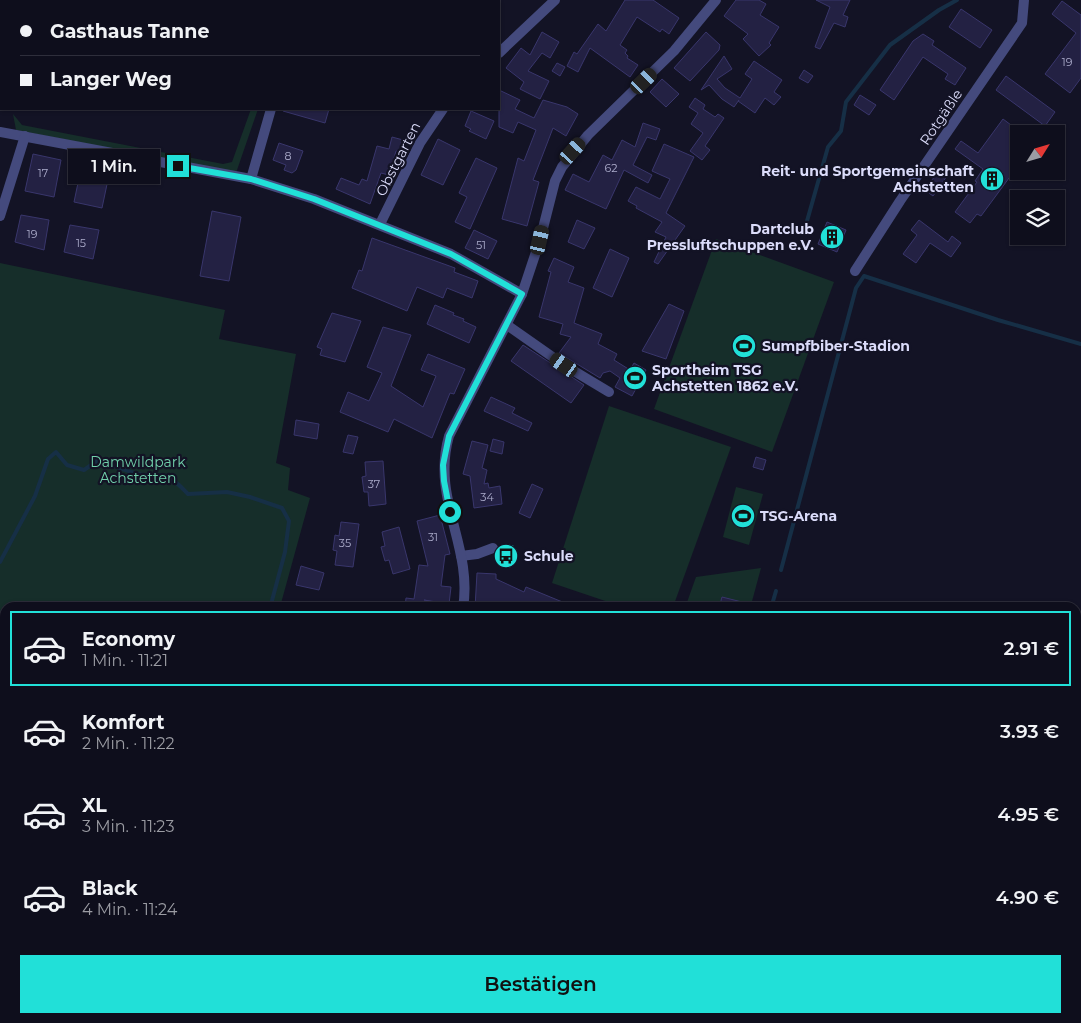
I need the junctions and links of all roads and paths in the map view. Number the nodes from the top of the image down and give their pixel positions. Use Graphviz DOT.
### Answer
graph roads {
  1 [pos="555,0"];
  2 [pos="716,0"];
  3 [pos="1024,0"];
  4 [pos="500,53"];
  5 [pos="271,110"];
  6 [pos="442,110"];
  7 [pos="0,132"];
  8 [pos="25,136"];
  9 [pos="251,179"];
  10 [pos="0,216"];
  11 [pos="380,224"];
  12 [pos="855,271"];
  13 [pos="522,294"];
  14 [pos="507,325"];
  15 [pos="609,392"];
  16 [pos="493,548"];
  17 [pos="461,556"];
  18 [pos="463,602"];
  1 -- 4 [label="street"];
  2 -- 13 [label="street"];
  3 -- 12 [label="street, Rotgäßle"];
  5 -- 9 [label="street"];
  6 -- 11 [label="street, Obstgarten"];
  7 -- 8 [label="street"];
  8 -- 9 [label="street"];
  8 -- 10 [label="street"];
  9 -- 11 [label="street"];
  11 -- 13 [label="street"];
  13 -- 14 [label="street"];
  14 -- 15 [label="street"];
  14 -- 17 [label="street"];
  16 -- 17 [label="street"];
  17 -- 18 [label="street"];
}
